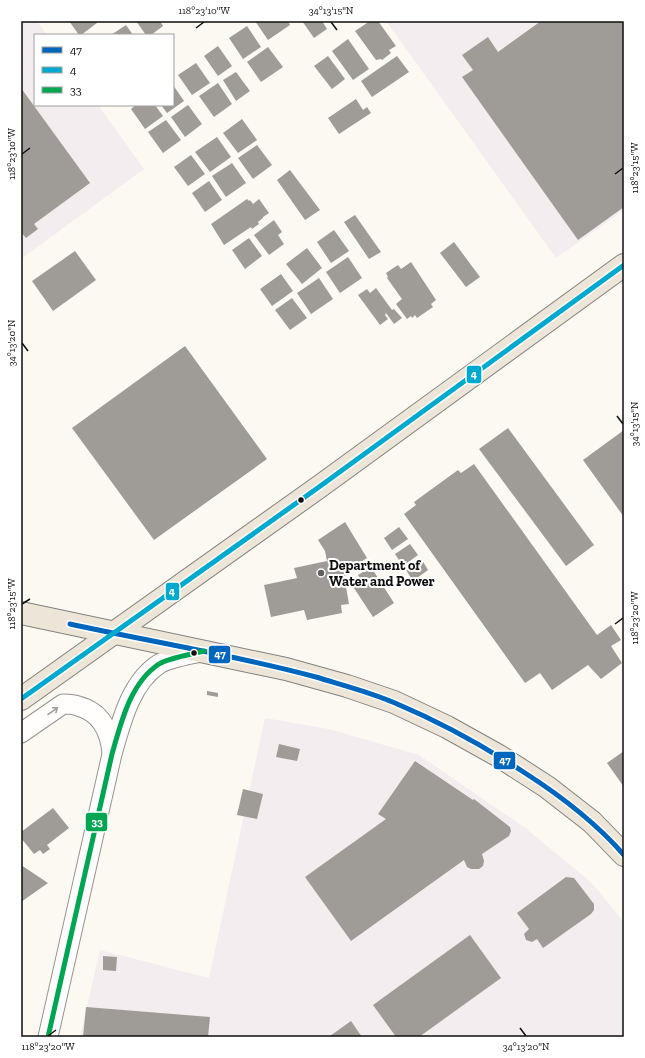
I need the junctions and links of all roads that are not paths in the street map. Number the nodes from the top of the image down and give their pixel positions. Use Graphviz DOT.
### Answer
graph roads {
  1 [pos="624,265"];
  2 [pos="21,613"];
  3 [pos="112,633"];
  4 [pos="204,652"];
  5 [pos="21,699"];
  6 [pos="21,733"];
  7 [pos="112,754"];
  8 [pos="624,855"];
  9 [pos="48,1037"];
  1 -- 3 [label="main road"];
  2 -- 3 [label="main road"];
  3 -- 4 [label="main road"];
  3 -- 5 [label="main road"];
  4 -- 7 [label="street"];
  4 -- 8 [label="main road"];
  6 -- 7 [label="street, one-way"];
  7 -- 9 [label="street"];
}
